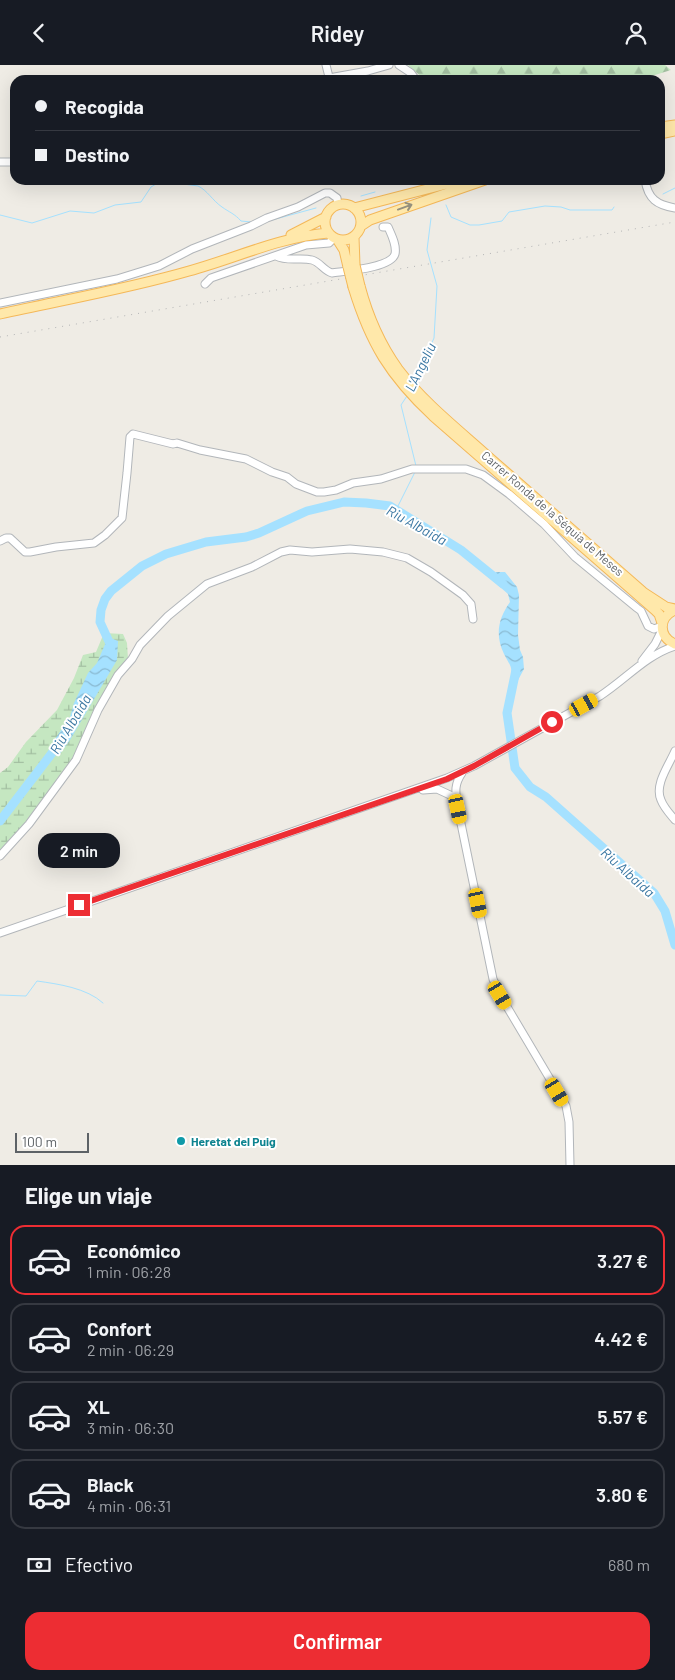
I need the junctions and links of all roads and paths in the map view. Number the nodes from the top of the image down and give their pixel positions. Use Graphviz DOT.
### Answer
graph roads {
  1 [pos="389,65"];
  2 [pos="399,65"];
  3 [pos="342,75"];
  4 [pos="412,75"];
  5 [pos="443,185"];
  6 [pos="470,185"];
  7 [pos="647,185"];
  8 [pos="338,205"];
  9 [pos="354,208"];
  10 [pos="675,208"];
  11 [pos="326,217"];
  12 [pos="361,226"];
  13 [pos="383,227"];
  14 [pos="333,237"];
  15 [pos="354,237"];
  16 [pos="273,243"];
  17 [pos="276,256"];
  18 [pos="352,266"];
  19 [pos="205,284"];
  20 [pos="0,303"];
  21 [pos="0,314"];
  22 [pos="435,413"];
  23 [pos="0,541"];
  24 [pos="675,609"];
  25 [pos="473,619"];
  26 [pos="662,626"];
  27 [pos="675,645"];
  28 [pos="640,665"];
  29 [pos="675,751"];
  30 [pos="462,772"];
  31 [pos="447,779"];
  32 [pos="455,787"];
  33 [pos="410,791"];
  34 [pos="450,795"];
  35 [pos="458,809"];
  36 [pos="675,820"];
  37 [pos="0,857"];
  38 [pos="0,933"];
  39 [pos="570,1165"];
  1 -- 3 [label="street"];
  2 -- 4 [label="street"];
  5 -- 9 [label="main road"];
  12 -- 6 [label="main road, one-way"];
  7 -- 10 [label="street"];
  8 -- 9 [label="main road"];
  8 -- 11 [label="main road"];
  8 -- 20 [label="street"];
  9 -- 12 [label="main road"];
  11 -- 14 [label="main road"];
  11 -- 16 [label="main road"];
  12 -- 15 [label="main road"];
  13 -- 17 [label="street"];
  14 -- 15 [label="main road"];
  14 -- 16 [label="main road"];
  14 -- 17 [label="street"];
  14 -- 18 [label="main road"];
  15 -- 18 [label="main road"];
  16 -- 21 [label="main road"];
  17 -- 19 [label="street"];
  18 -- 22 [label="main road, bridge"];
  22 -- 24 [label="main road, Carrer Ronda de la Séquia de Meses"];
  22 -- 26 [label="main road, Carrer Ronda de la Séquia de Meses"];
  23 -- 26 [label="street"];
  24 -- 26 [label="main road"];
  25 -- 37 [label="street"];
  26 -- 27 [label="main road, Carrer Ronda de la Séquia de Meses"];
  26 -- 28 [label="street"];
  27 -- 28 [label="street"];
  28 -- 30 [label="street"];
  29 -- 36 [label="street"];
  30 -- 31 [label="street"];
  30 -- 32 [label="street"];
  31 -- 32 [label="street"];
  31 -- 33 [label="street"];
  31 -- 34 [label="street"];
  32 -- 35 [label="street"];
  33 -- 34 [label="street"];
  33 -- 38 [label="street"];
  34 -- 35 [label="street"];
  35 -- 39 [label="street"];
}
